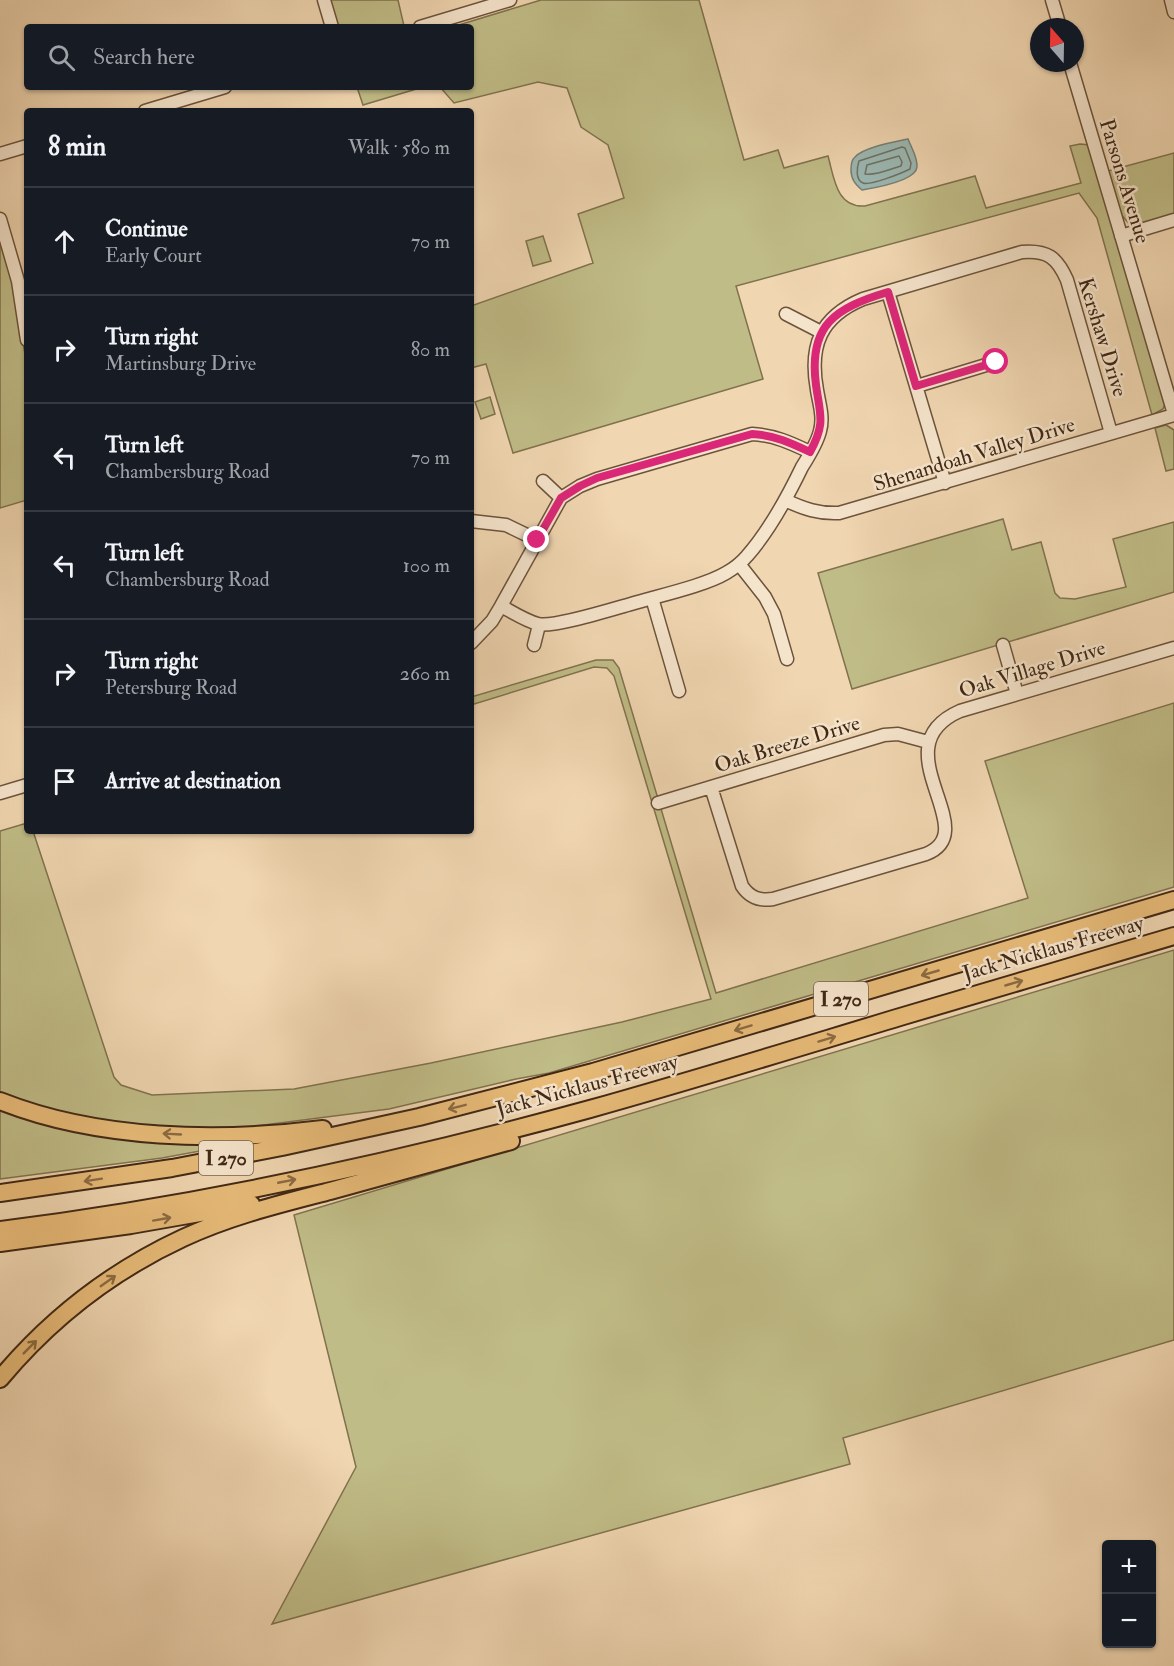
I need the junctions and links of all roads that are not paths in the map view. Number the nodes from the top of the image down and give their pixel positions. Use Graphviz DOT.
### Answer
graph roads {
  1 [pos="324,0"];
  2 [pos="507,0"];
  3 [pos="1055,0"];
  4 [pos="1171,0"];
  5 [pos="1174,12"];
  6 [pos="1058,18"];
  7 [pos="331,24"];
  8 [pos="430,24"];
  9 [pos="1073,72"];
  10 [pos="215,90"];
  11 [pos="155,108"];
  12 [pos="24,147"];
  13 [pos="0,154"];
  14 [pos="0,219"];
  15 [pos="1174,220"];
  16 [pos="1121,236"];
  17 [pos="888,292"];
  18 [pos="786,314"];
  19 [pos="24,320"];
  20 [pos="821,332"];
  21 [pos="996,362"];
  22 [pos="916,386"];
  23 [pos="1174,414"];
  24 [pos="1111,433"];
  25 [pos="810,452"];
  26 [pos="543,481"];
  27 [pos="945,483"];
  28 [pos="561,498"];
  29 [pos="785,500"];
  30 [pos="474,520"];
  31 [pos="537,540"];
  32 [pos="739,564"];
  33 [pos="652,598"];
  34 [pos="501,606"];
  35 [pos="539,625"];
  36 [pos="474,640"];
  37 [pos="534,645"];
  38 [pos="1003,645"];
  39 [pos="1174,648"];
  40 [pos="787,658"];
  41 [pos="679,691"];
  42 [pos="1017,694"];
  43 [pos="928,742"];
  44 [pos="24,786"];
  45 [pos="711,787"];
  46 [pos="0,793"];
  47 [pos="658,803"];
  48 [pos="1174,900"];
  49 [pos="1174,936"];
  50 [pos="690,1080"];
  51 [pos="0,1101"];
  52 [pos="419,1117"];
  53 [pos="417,1167"];
  54 [pos="0,1193"];
  55 [pos="0,1230"];
  56 [pos="0,1243"];
  57 [pos="0,1379"];
  1 -- 7 [label="street"];
  2 -- 8 [label="street"];
  3 -- 6 [label="street"];
  4 -- 5 [label="street"];
  9 -- 16 [label="street, Parsons Avenue"];
  10 -- 11 [label="street"];
  12 -- 13 [label="street"];
  14 -- 19 [label="street"];
  15 -- 16 [label="street"];
  16 -- 23 [label="street, Parsons Avenue"];
  17 -- 20 [label="street"];
  17 -- 22 [label="street"];
  17 -- 24 [label="street, Kershaw Drive"];
  18 -- 20 [label="street"];
  20 -- 25 [label="street"];
  21 -- 22 [label="street"];
  22 -- 27 [label="street"];
  23 -- 24 [label="street, Shenandoah Valley Drive"];
  24 -- 27 [label="street, Shenandoah Valley Drive"];
  25 -- 28 [label="street"];
  25 -- 29 [label="street"];
  26 -- 28 [label="street"];
  27 -- 29 [label="street, Shenandoah Valley Drive"];
  28 -- 31 [label="street"];
  29 -- 32 [label="street"];
  30 -- 31 [label="street"];
  31 -- 34 [label="street"];
  32 -- 33 [label="street"];
  32 -- 40 [label="street"];
  33 -- 35 [label="street"];
  33 -- 41 [label="street"];
  34 -- 35 [label="street"];
  34 -- 36 [label="street"];
  35 -- 37 [label="street"];
  38 -- 42 [label="street"];
  39 -- 42 [label="street, Oak Village Drive"];
  42 -- 43 [label="street, Oak Village Drive"];
  43 -- 45 [label="street, Oak Breeze Drive"];
  43 -- 45 [label="street"];
  44 -- 46 [label="street"];
  45 -- 47 [label="street, Oak Breeze Drive"];
  48 -- 52 [label="highway, Jack Nicklaus Freeway / I 270, one-way"];
  50 -- 49 [label="highway, Jack Nicklaus Freeway / I 270, one-way"];
  50 -- 53 [label="highway"];
  55 -- 50 [label="highway, Jack Nicklaus Freeway / I 270, one-way"];
  52 -- 51 [label="highway, one-way"];
  52 -- 54 [label="highway, Jack Nicklaus Freeway / I 270, one-way"];
  56 -- 53 [label="highway, one-way"];
  57 -- 53 [label="highway, one-way"];
}
